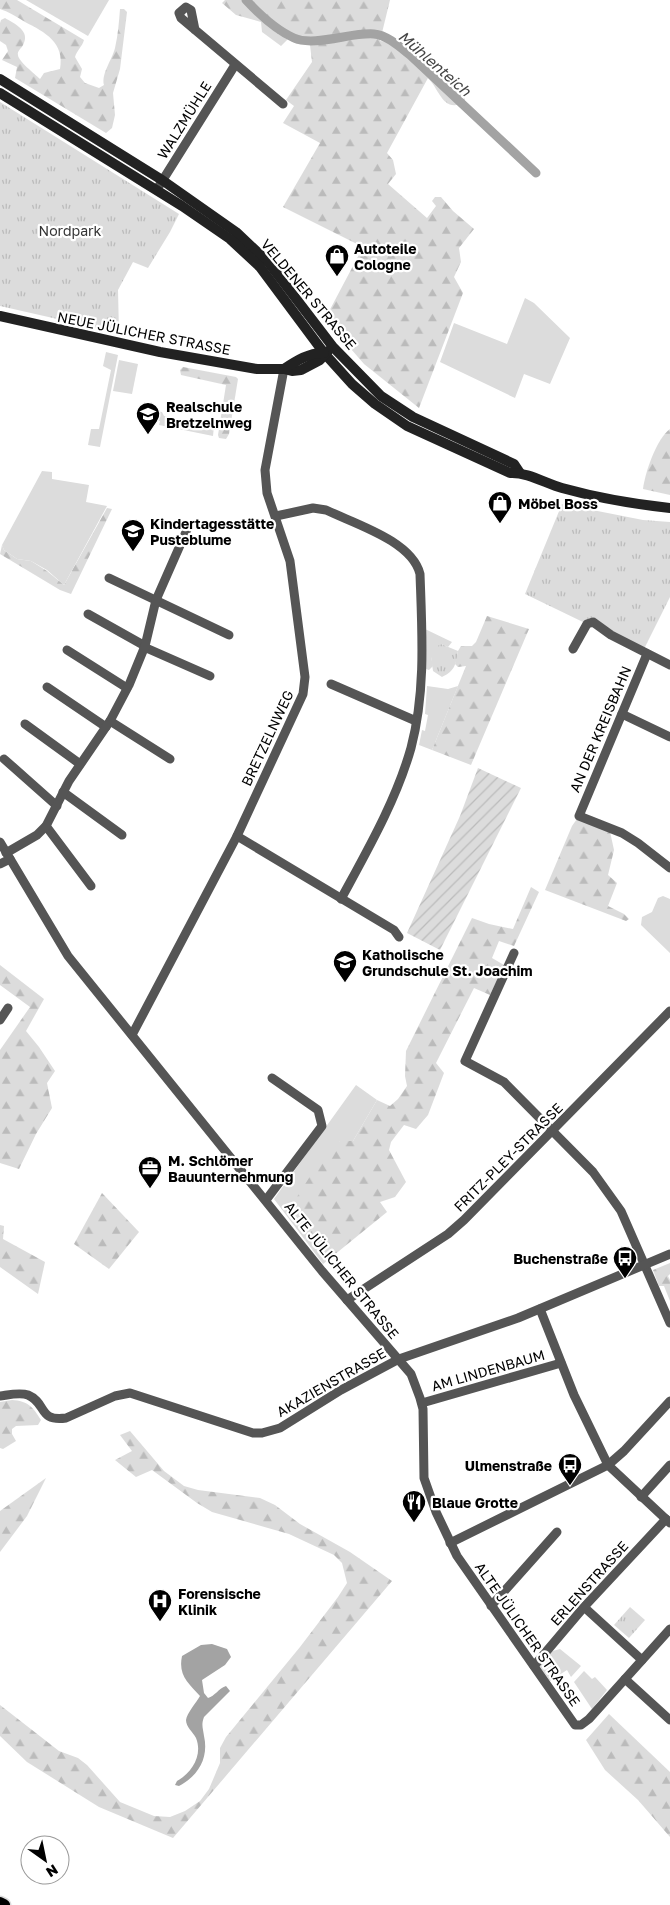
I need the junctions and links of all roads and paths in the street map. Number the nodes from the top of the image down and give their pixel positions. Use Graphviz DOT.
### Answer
graph roads {
  1 [pos="195,30"];
  2 [pos="235,65"];
  3 [pos="0,79"];
  4 [pos="0,93"];
  5 [pos="283,104"];
  6 [pos="162,180"];
  7 [pos="156,190"];
  8 [pos="0,316"];
  9 [pos="329,350"];
  10 [pos="284,369"];
  11 [pos="670,508"];
  12 [pos="276,516"];
  13 [pos="189,525"];
  14 [pos="109,578"];
  15 [pos="156,600"];
  16 [pos="88,614"];
  17 [pos="229,634"];
  18 [pos="145,646"];
  19 [pos="573,649"];
  20 [pos="66,650"];
  21 [pos="647,654"];
  22 [pos="670,665"];
  23 [pos="210,676"];
  24 [pos="332,684"];
  25 [pos="48,688"];
  26 [pos="127,688"];
  27 [pos="622,714"];
  28 [pos="416,721"];
  29 [pos="25,724"];
  30 [pos="108,724"];
  31 [pos="670,737"];
  32 [pos="4,758"];
  33 [pos="170,759"];
  34 [pos="80,764"];
  35 [pos="64,792"];
  36 [pos="57,806"];
  37 [pos="46,826"];
  38 [pos="122,835"];
  39 [pos="237,836"];
  40 [pos="0,842"];
  41 [pos="8,856"];
  42 [pos="0,864"];
  43 [pos="670,868"];
  44 [pos="91,886"];
  45 [pos="341,899"];
  46 [pos="400,937"];
  47 [pos="514,953"];
  48 [pos="8,1008"];
  49 [pos="670,1011"];
  50 [pos="0,1020"];
  51 [pos="132,1035"];
  52 [pos="272,1078"];
  53 [pos="554,1130"];
  54 [pos="266,1200"];
  55 [pos="670,1254"];
  56 [pos="644,1264"];
  57 [pos="347,1300"];
  58 [pos="540,1309"];
  59 [pos="670,1323"];
  60 [pos="398,1359"];
  61 [pos="561,1363"];
  62 [pos="0,1396"];
  63 [pos="670,1401"];
  64 [pos="422,1403"];
  65 [pos="608,1465"];
  66 [pos="670,1465"];
  67 [pos="641,1497"];
  68 [pos="669,1521"];
  69 [pos="557,1532"];
  70 [pos="450,1543"];
  71 [pos="491,1606"];
  72 [pos="584,1607"];
  73 [pos="670,1629"];
  74 [pos="642,1660"];
  75 [pos="534,1666"];
  76 [pos="625,1679"];
  77 [pos="670,1720"];
  78 [pos="0,1903"];
  79 [pos="4,1905"];
  1 -- 2 [label="street"];
  2 -- 5 [label="street"];
  2 -- 6 [label="street, WALZMÜHLE"];
  3 -- 6 [label="street, VELDENER STRASSE"];
  4 -- 7 [label="street, VELDENER STRASSE"];
  6 -- 7 [label="street, WALZMÜHLE"];
  6 -- 9 [label="street, VELDENER STRASSE"];
  7 -- 9 [label="street, VELDENER STRASSE"];
  8 -- 10 [label="street, NEUE JÜLICHER STRASSE"];
  9 -- 10 [label="street, NEUE JÜLICHER STRASSE"];
  9 -- 11 [label="street, VELDENER STRASSE"];
  10 -- 12 [label="street, BRETZELNWEG"];
  12 -- 28 [label="street"];
  12 -- 39 [label="street, BRETZELNWEG"];
  13 -- 15 [label="street"];
  14 -- 15 [label="street"];
  15 -- 17 [label="street"];
  15 -- 18 [label="street"];
  16 -- 18 [label="street"];
  18 -- 23 [label="street"];
  18 -- 26 [label="street"];
  19 -- 21 [label="street"];
  20 -- 26 [label="street"];
  21 -- 22 [label="street"];
  21 -- 27 [label="street, AN DER KREISBAHN"];
  24 -- 28 [label="street"];
  25 -- 30 [label="street"];
  26 -- 30 [label="street"];
  27 -- 31 [label="street"];
  27 -- 43 [label="street, AN DER KREISBAHN"];
  28 -- 45 [label="street"];
  29 -- 34 [label="street"];
  30 -- 33 [label="street"];
  30 -- 34 [label="street"];
  32 -- 36 [label="street"];
  34 -- 35 [label="street"];
  35 -- 36 [label="street"];
  35 -- 38 [label="street"];
  36 -- 37 [label="street"];
  37 -- 41 [label="street"];
  37 -- 44 [label="street"];
  39 -- 45 [label="street"];
  39 -- 51 [label="street, BRETZELNWEG"];
  40 -- 41 [label="street, ALTE JÜLICHER STRASSE"];
  41 -- 42 [label="street"];
  41 -- 51 [label="street, ALTE JÜLICHER STRASSE"];
  45 -- 46 [label="street"];
  47 -- 53 [label="street"];
  48 -- 50 [label="street"];
  49 -- 53 [label="street, FRITZ-PLEY-STRASSE"];
  51 -- 54 [label="street, ALTE JÜLICHER STRASSE"];
  52 -- 54 [label="street"];
  53 -- 56 [label="street"];
  53 -- 57 [label="street, FRITZ-PLEY-STRASSE"];
  54 -- 57 [label="street, ALTE JÜLICHER STRASSE"];
  55 -- 56 [label="street, AKAZIENSTRASSE"];
  56 -- 58 [label="street, AKAZIENSTRASSE"];
  56 -- 59 [label="street"];
  57 -- 60 [label="street, ALTE JÜLICHER STRASSE"];
  58 -- 60 [label="street, AKAZIENSTRASSE"];
  58 -- 61 [label="street"];
  60 -- 62 [label="street, AKAZIENSTRASSE"];
  60 -- 64 [label="street, ALTE JÜLICHER STRASSE"];
  61 -- 64 [label="street, AM LINDENBAUM"];
  61 -- 65 [label="street"];
  63 -- 65 [label="street"];
  64 -- 70 [label="street, ALTE JÜLICHER STRASSE"];
  65 -- 67 [label="street"];
  65 -- 70 [label="street"];
  66 -- 67 [label="street"];
  67 -- 68 [label="street"];
  68 -- 72 [label="street, ERLENSTRASSE"];
  69 -- 71 [label="street"];
  70 -- 71 [label="street, ALTE JÜLICHER STRASSE"];
  71 -- 75 [label="street, ALTE JÜLICHER STRASSE"];
  72 -- 74 [label="street"];
  72 -- 75 [label="street, ERLENSTRASSE"];
  73 -- 74 [label="street"];
  74 -- 76 [label="street"];
  75 -- 76 [label="street, ALTE JÜLICHER STRASSE"];
  76 -- 77 [label="street"];
  78 -- 79 [label="main road"];
}
